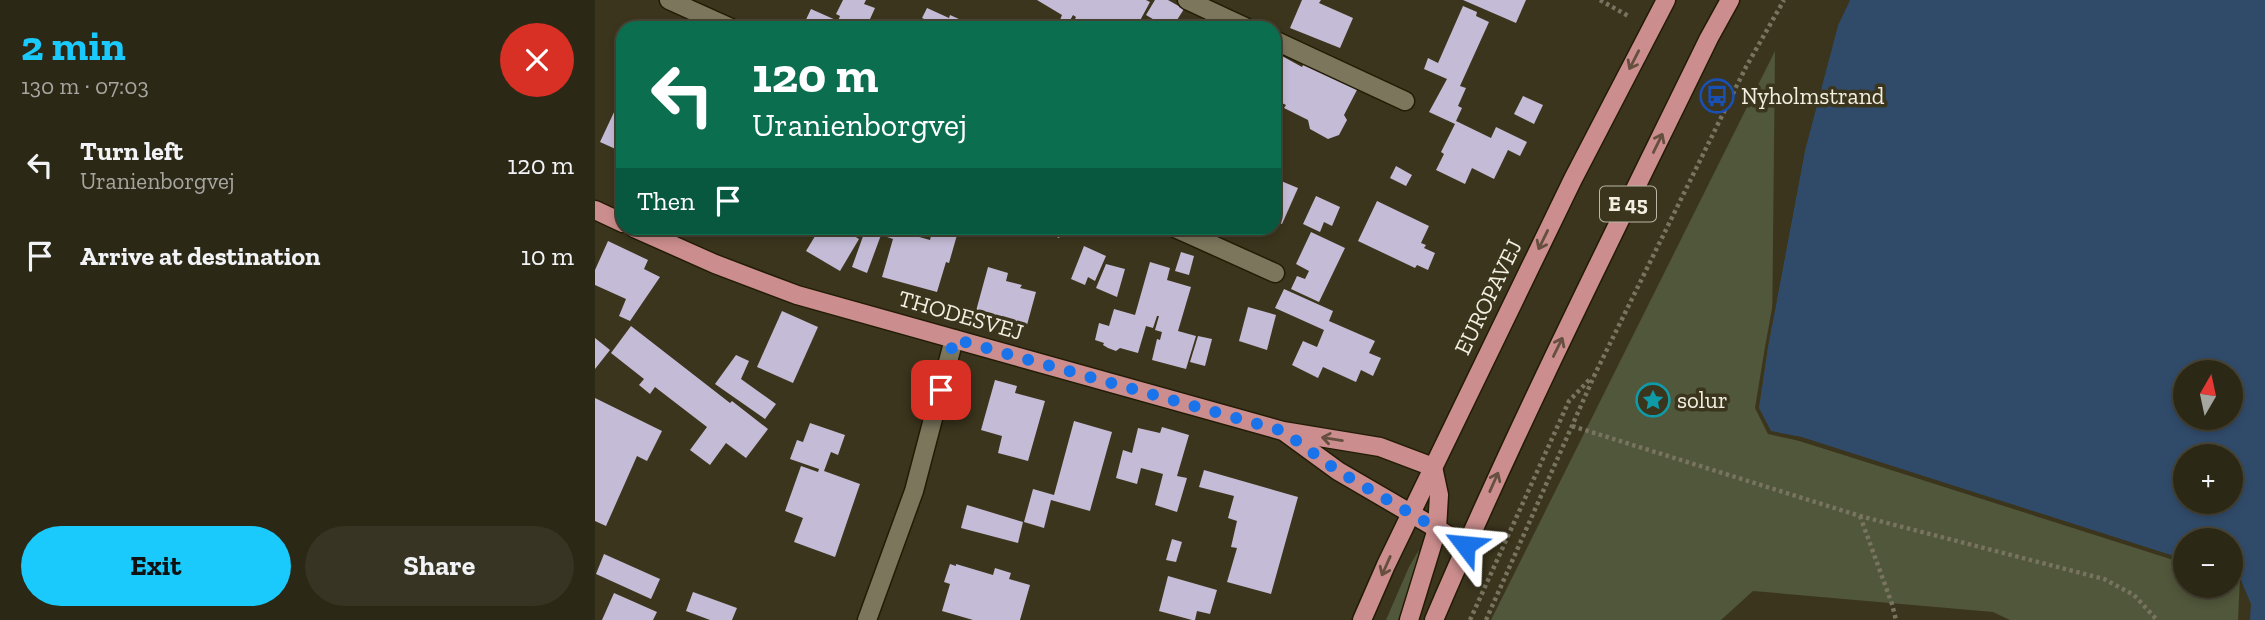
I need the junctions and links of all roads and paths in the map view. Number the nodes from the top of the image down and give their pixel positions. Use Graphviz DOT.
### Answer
graph roads {
  1 [pos="669,0"];
  2 [pos="1187,0"];
  3 [pos="1600,0"];
  4 [pos="1666,0"];
  5 [pos="1730,0"];
  6 [pos="1784,0"];
  7 [pos="716,21"];
  8 [pos="1232,21"];
  9 [pos="1650,28"];
  10 [pos="1281,43"];
  11 [pos="1405,101"];
  12 [pos="595,210"];
  13 [pos="616,220"];
  14 [pos="650,235"];
  15 [pos="1191,235"];
  16 [pos="1275,273"];
  17 [pos="954,339"];
  18 [pos="1595,374"];
  19 [pos="1572,426"];
  20 [pos="1283,431"];
  21 [pos="1433,467"];
  22 [pos="1411,513"];
  23 [pos="1860,516"];
  24 [pos="1437,528"];
  25 [pos="1465,545"];
  26 [pos="867,620"];
  27 [pos="1362,620"];
  28 [pos="1409,620"];
  29 [pos="1434,620"];
  30 [pos="1470,620"];
  31 [pos="1486,620"];
  32 [pos="1896,620"];
  33 [pos="2157,620"];
  1 -- 7 [label="street"];
  2 -- 8 [label="street"];
  3 -- 9 [label="path"];
  4 -- 9 [label="main road, EUROPAVEJ / E 45"];
  25 -- 5 [label="main road, E 45, one-way"];
  6 -- 18 [label="path"];
  9 -- 21 [label="main road, EUROPAVEJ / E 45, one-way"];
  10 -- 11 [label="street"];
  12 -- 13 [label="main road"];
  14 -- 17 [label="main road, THODESVEJ"];
  15 -- 16 [label="street"];
  17 -- 20 [label="main road, THODESVEJ"];
  17 -- 26 [label="street"];
  18 -- 19 [label="path"];
  18 -- 30 [label="path"];
  19 -- 23 [label="path"];
  19 -- 31 [label="path"];
  21 -- 20 [label="main road, THODESVEJ, one-way"];
  20 -- 22 [label="main road, THODESVEJ"];
  21 -- 22 [label="main road, EUROPAVEJ / E 45"];
  21 -- 24 [label="main road"];
  22 -- 24 [label="main road, THODESVEJ"];
  22 -- 27 [label="main road, EUROPAVEJ / E 45, one-way"];
  23 -- 32 [label="path"];
  23 -- 33 [label="path"];
  24 -- 25 [label="main road, THODESVEJ"];
  24 -- 28 [label="main road"];
  25 -- 29 [label="main road, E 45"];
}
